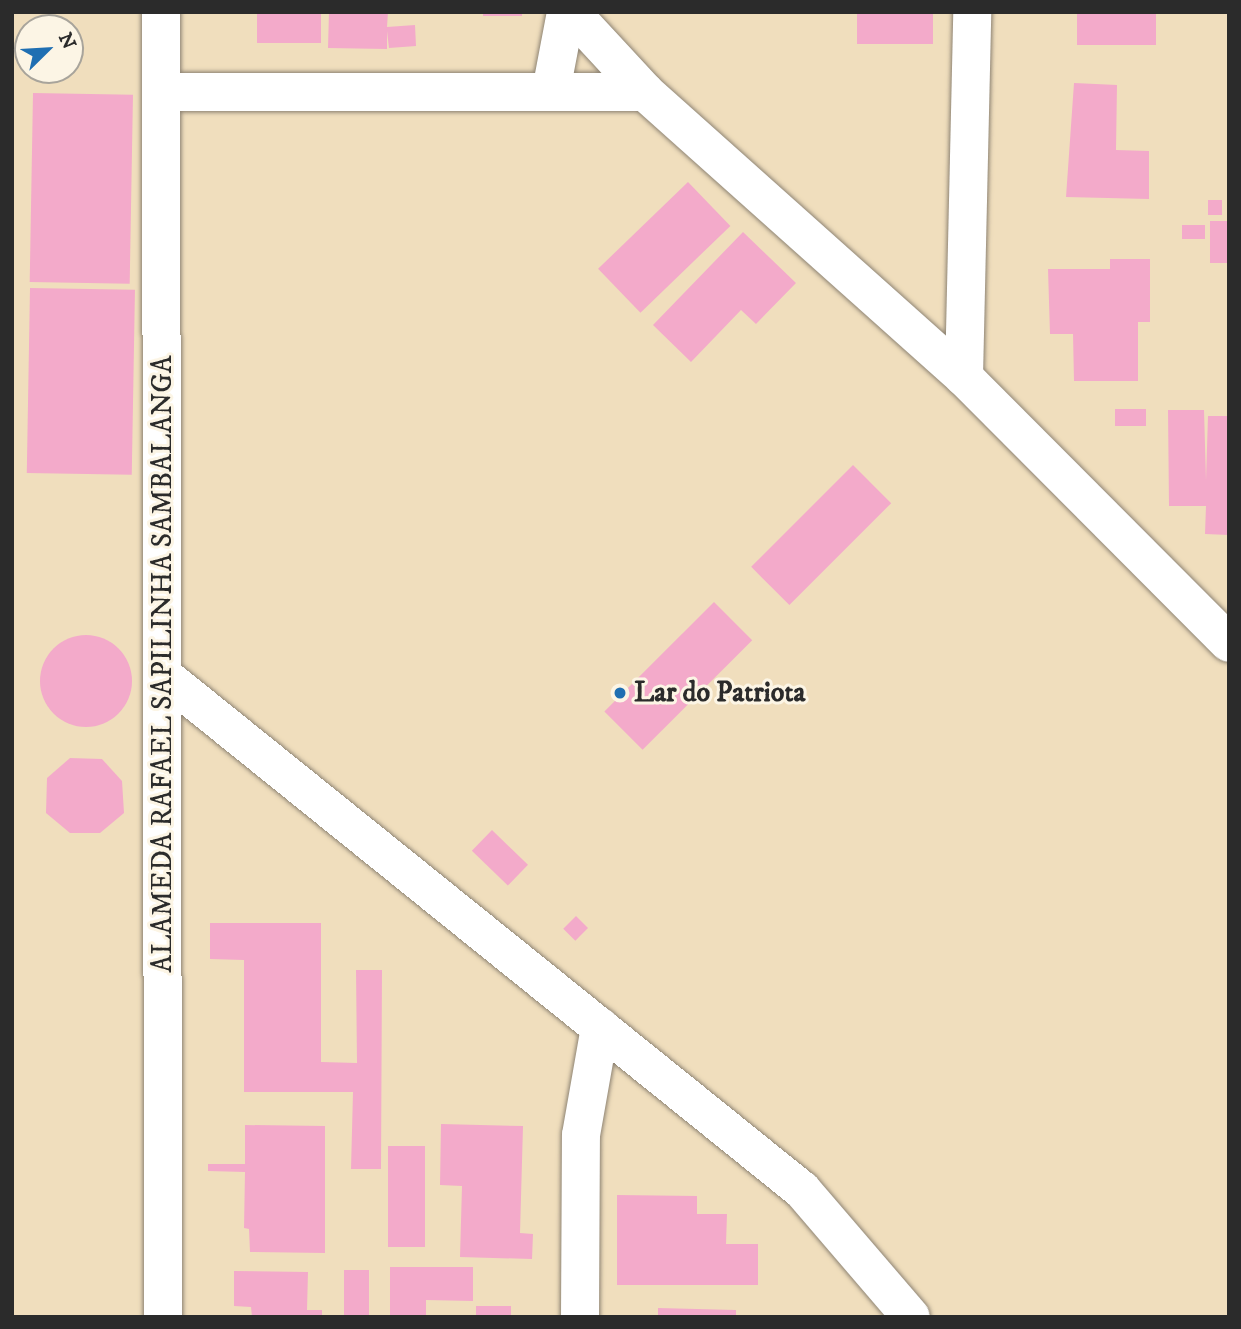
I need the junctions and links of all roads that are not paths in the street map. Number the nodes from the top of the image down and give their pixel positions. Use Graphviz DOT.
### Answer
graph roads {
  1 [pos="161,12"];
  2 [pos="568,12"];
  3 [pos="972,12"];
  4 [pos="551,91"];
  5 [pos="162,92"];
  6 [pos="645,92"];
  7 [pos="964,377"];
  8 [pos="1229,643"];
  9 [pos="164,676"];
  10 [pos="600,1027"];
  11 [pos="163,1317"];
  12 [pos="580,1317"];
  13 [pos="911,1317"];
  1 -- 5 [label="street, ALAMEDA RAFAEL SAPILINHA SAMBALANGA"];
  2 -- 4 [label="street"];
  2 -- 6 [label="street"];
  3 -- 7 [label="street"];
  4 -- 5 [label="street"];
  4 -- 6 [label="street"];
  5 -- 9 [label="street, ALAMEDA RAFAEL SAPILINHA SAMBALANGA"];
  6 -- 7 [label="street"];
  7 -- 8 [label="street"];
  9 -- 10 [label="street"];
  9 -- 11 [label="street, ALAMEDA RAFAEL SAPILINHA SAMBALANGA"];
  10 -- 12 [label="street"];
  10 -- 13 [label="street"];
}
